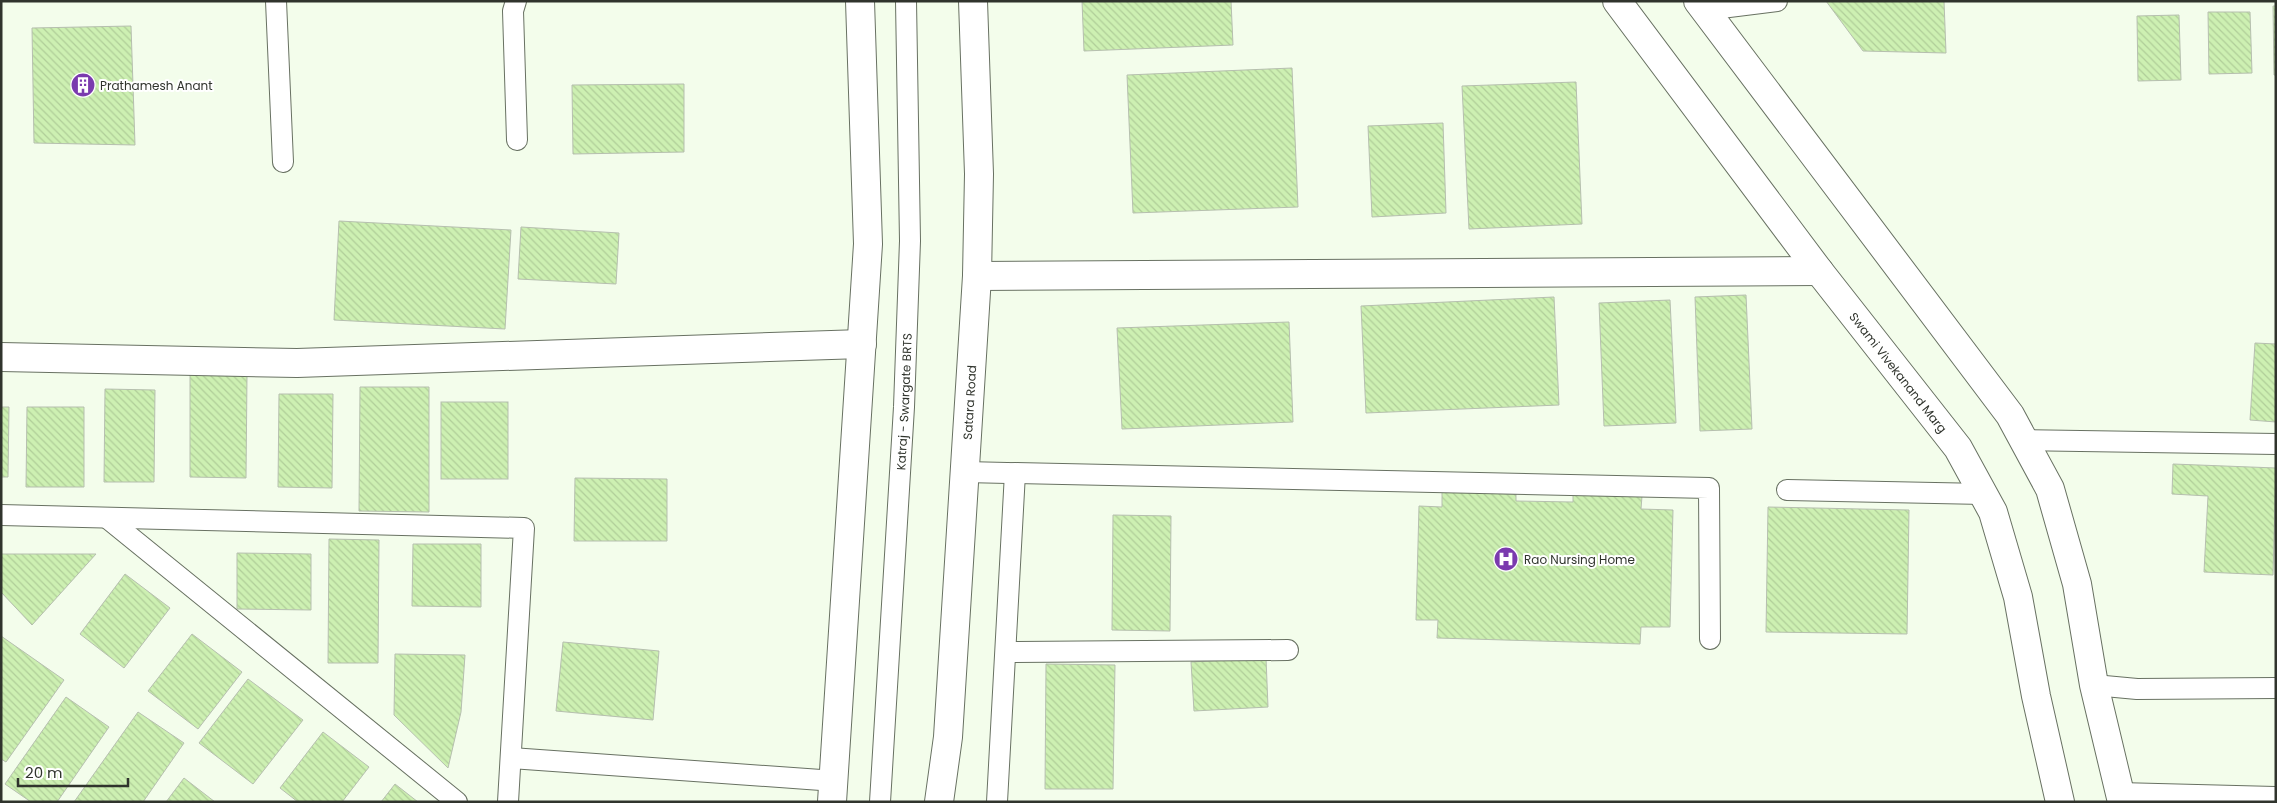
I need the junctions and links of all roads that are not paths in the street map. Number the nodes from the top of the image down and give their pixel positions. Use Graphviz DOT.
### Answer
graph roads {
  1 [pos="276,1"];
  2 [pos="516,1"];
  3 [pos="860,1"];
  4 [pos="906,1"];
  5 [pos="973,1"];
  6 [pos="1617,1"];
  7 [pos="1777,1"];
  8 [pos="1701,6"];
  9 [pos="517,140"];
  10 [pos="283,162"];
  11 [pos="1819,271"];
  12 [pos="977,276"];
  13 [pos="862,344"];
  14 [pos="1,357"];
  15 [pos="2023,440"];
  16 [pos="2276,444"];
  17 [pos="965,472"];
  18 [pos="1015,473"];
  19 [pos="1786,490"];
  20 [pos="1984,494"];
  21 [pos="1,515"];
  22 [pos="107,518"];
  23 [pos="1710,639"];
  24 [pos="1288,650"];
  25 [pos="1007,652"];
  26 [pos="2094,685"];
  27 [pos="2276,688"];
  28 [pos="511,758"];
  29 [pos="833,791"];
  30 [pos="2120,797"];
  31 [pos="2275,797"];
  32 [pos="457,802"];
  33 [pos="508,802"];
  34 [pos="880,802"];
  35 [pos="939,802"];
  36 [pos="997,802"];
  37 [pos="2060,802"];
  1 -- 10 [label="lane"];
  2 -- 9 [label="lane"];
  3 -- 13 [label="main road"];
  4 -- 34 [label="lane, Katraj - Swargate BRTS"];
  5 -- 12 [label="main road, Satara Road"];
  6 -- 11 [label="main road, Swami Vivekanand Marg"];
  7 -- 8 [label="lane"];
  8 -- 15 [label="main road"];
  11 -- 12 [label="main road"];
  11 -- 20 [label="main road, Swami Vivekanand Marg"];
  12 -- 17 [label="main road, Satara Road"];
  13 -- 14 [label="main road"];
  13 -- 29 [label="main road"];
  15 -- 16 [label="lane"];
  15 -- 26 [label="main road"];
  17 -- 18 [label="lane"];
  17 -- 35 [label="main road, Satara Road"];
  18 -- 23 [label="lane"];
  18 -- 25 [label="lane"];
  19 -- 20 [label="lane"];
  20 -- 37 [label="main road, Swami Vivekanand Marg"];
  21 -- 22 [label="lane"];
  22 -- 28 [label="lane"];
  22 -- 32 [label="lane"];
  24 -- 25 [label="lane"];
  25 -- 36 [label="lane"];
  26 -- 27 [label="lane"];
  26 -- 30 [label="main road"];
  28 -- 29 [label="lane"];
  28 -- 33 [label="lane"];
  30 -- 31 [label="lane"];
}
